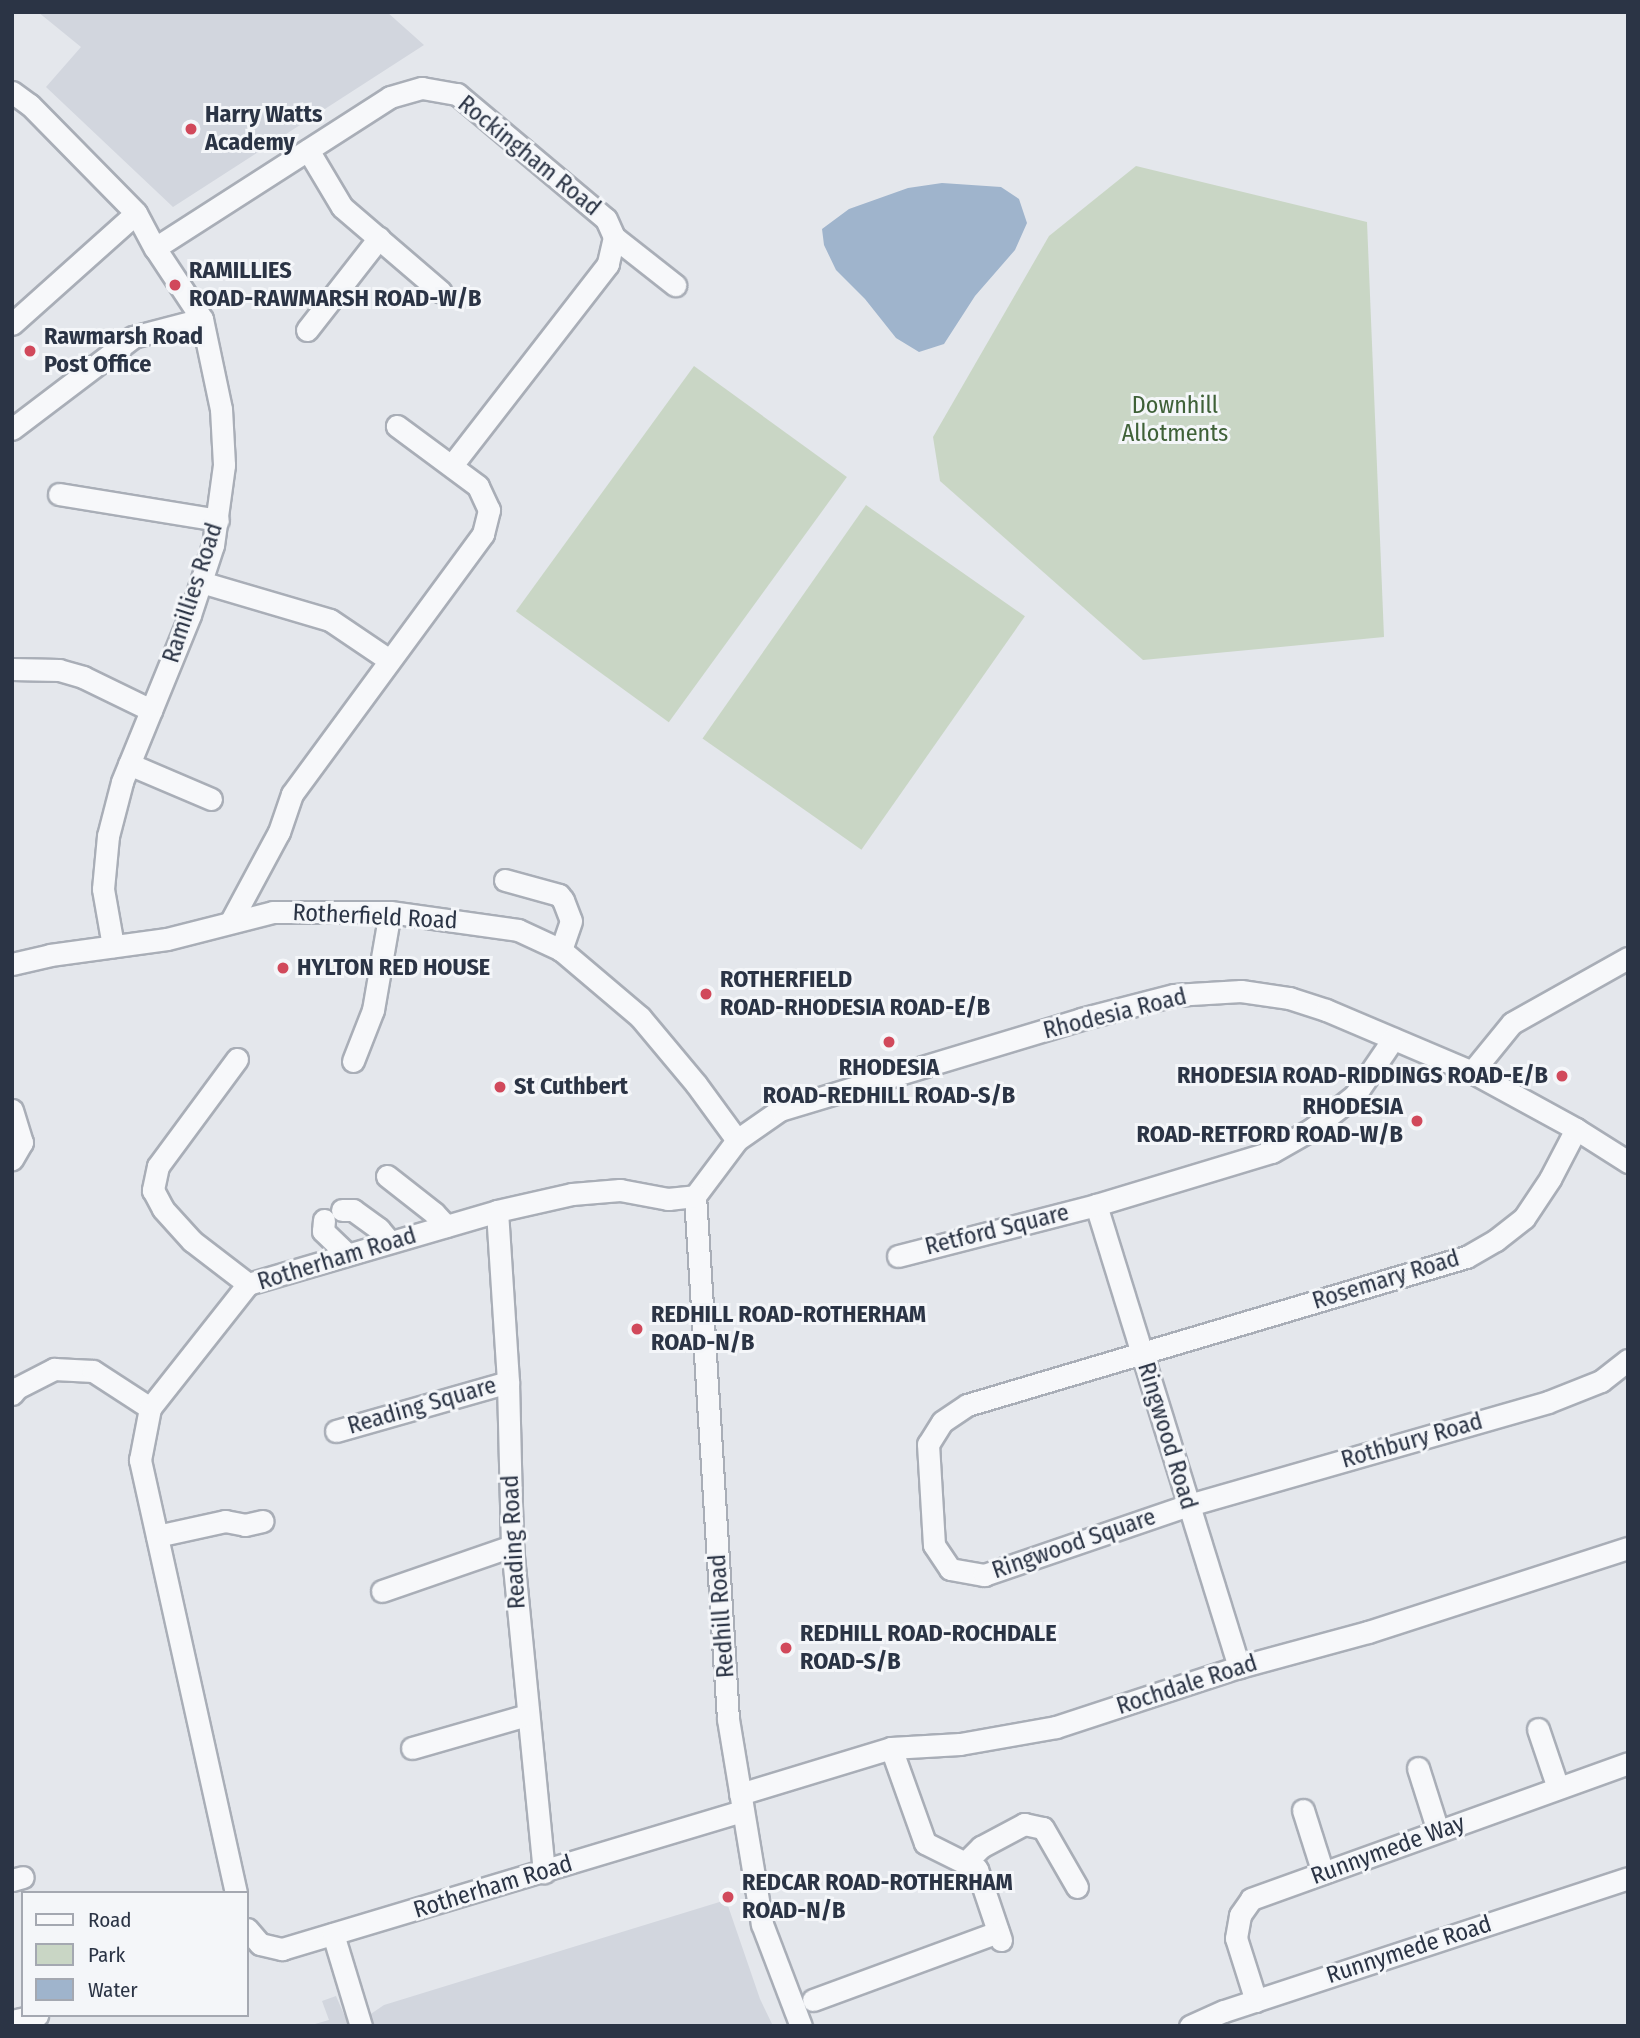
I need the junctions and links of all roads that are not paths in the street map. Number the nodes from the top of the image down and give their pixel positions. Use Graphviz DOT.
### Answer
graph roads {
  1 [pos="12,92"];
  2 [pos="308,150"];
  3 [pos="136,213"];
  4 [pos="614,237"];
  5 [pos="379,239"];
  6 [pos="155,248"];
  7 [pos="675,285"];
  8 [pos="441,292"];
  9 [pos="202,319"];
  10 [pos="12,324"];
  11 [pos="307,330"];
  12 [pos="397,426"];
  13 [pos="12,429"];
  14 [pos="452,465"];
  15 [pos="59,494"];
  16 [pos="218,520"];
  17 [pos="201,582"];
  18 [pos="389,660"];
  19 [pos="12,669"];
  20 [pos="151,710"];
  21 [pos="129,764"];
  22 [pos="211,799"];
  23 [pos="505,880"];
  24 [pos="390,912"];
  25 [pos="231,921"];
  26 [pos="113,946"];
  27 [pos="561,950"];
  28 [pos="1628,958"];
  29 [pos="12,964"];
  30 [pos="1393,1040"];
  31 [pos="237,1059"];
  32 [pos="353,1061"];
  33 [pos="1472,1072"];
  34 [pos="12,1110"];
  35 [pos="1576,1129"];
  36 [pos="737,1140"];
  37 [pos="12,1159"];
  38 [pos="1628,1163"];
  39 [pos="387,1176"];
  40 [pos="695,1196"];
  41 [pos="1096,1205"];
  42 [pos="497,1211"];
  43 [pos="446,1226"];
  44 [pos="396,1241"];
  45 [pos="347,1254"];
  46 [pos="898,1256"];
  47 [pos="248,1284"];
  48 [pos="1142,1354"];
  49 [pos="1628,1360"];
  50 [pos="508,1382"];
  51 [pos="12,1394"];
  52 [pos="150,1408"];
  53 [pos="336,1430"];
  54 [pos="1189,1505"];
  55 [pos="263,1521"];
  56 [pos="157,1536"];
  57 [pos="512,1546"];
  58 [pos="1628,1548"];
  59 [pos="382,1591"];
  60 [pos="1239,1667"];
  61 [pos="527,1715"];
  62 [pos="1538,1728"];
  63 [pos="412,1748"];
  64 [pos="891,1748"];
  65 [pos="1628,1763"];
  66 [pos="1418,1768"];
  67 [pos="1558,1788"];
  68 [pos="742,1803"];
  69 [pos="1303,1810"];
  70 [pos="1438,1832"];
  71 [pos="965,1863"];
  72 [pos="544,1872"];
  73 [pos="1324,1873"];
  74 [pos="1628,1878"];
  75 [pos="1077,1887"];
  76 [pos="236,1891"];
  77 [pos="248,1930"];
  78 [pos="333,1934"];
  79 [pos="813,2000"];
  80 [pos="1256,2001"];
  81 [pos="1196,2025"];
  82 [pos="361,2026"];
  83 [pos="802,2026"];
  1 -- 3 [label="street, Ramillies Road"];
  2 -- 4 [label="street, Rockingham Road"];
  2 -- 5 [label="street"];
  2 -- 6 [label="street, Rockingham Road"];
  3 -- 6 [label="street, Ramillies Road"];
  3 -- 10 [label="street"];
  4 -- 7 [label="street"];
  4 -- 14 [label="street, Rockingham Road"];
  5 -- 8 [label="street"];
  5 -- 11 [label="street"];
  6 -- 9 [label="street, Ramillies Road"];
  9 -- 13 [label="street"];
  9 -- 16 [label="street, Ramillies Road"];
  12 -- 14 [label="street"];
  14 -- 18 [label="street"];
  15 -- 16 [label="street"];
  16 -- 17 [label="street, Ramillies Road"];
  17 -- 18 [label="street"];
  17 -- 20 [label="street, Ramillies Road"];
  18 -- 25 [label="street"];
  19 -- 20 [label="street"];
  20 -- 21 [label="street, Ramillies Road"];
  21 -- 22 [label="street"];
  21 -- 26 [label="street, Ramillies Road"];
  23 -- 27 [label="street"];
  24 -- 25 [label="street, Rotherfield Road"];
  24 -- 27 [label="street, Rotherfield Road"];
  24 -- 32 [label="street"];
  25 -- 26 [label="street, Rotherfield Road"];
  26 -- 29 [label="street, Rotherfield Road"];
  27 -- 36 [label="street, Rotherfield Road"];
  28 -- 33 [label="street"];
  30 -- 33 [label="street, Rhodesia Road"];
  30 -- 36 [label="street, Rhodesia Road"];
  30 -- 41 [label="street, Retford Square"];
  31 -- 47 [label="street"];
  33 -- 35 [label="street, Rhodesia Road"];
  34 -- 37 [label="street"];
  35 -- 38 [label="street, Rhodesia Road"];
  35 -- 48 [label="street, Rosemary Road"];
  36 -- 40 [label="street, Rhodesia Road"];
  39 -- 43 [label="street"];
  40 -- 42 [label="street, Rotherham Road"];
  40 -- 68 [label="street, Redhill Road"];
  41 -- 46 [label="street, Retford Square"];
  41 -- 48 [label="street, Ringwood Road"];
  42 -- 43 [label="street, Rotherham Road"];
  42 -- 50 [label="street, Reading Road"];
  43 -- 44 [label="street, Rotherham Road"];
  44 -- 45 [label="street, Rotherham Road"];
  44 -- 45 [label="street"];
  45 -- 47 [label="street, Rotherham Road"];
  47 -- 52 [label="street, Rotherham Road"];
  48 -- 54 [label="street, Ringwood Road"];
  48 -- 54 [label="street, Ringwood Square"];
  49 -- 54 [label="street, Rothbury Road"];
  50 -- 53 [label="street, Reading Square"];
  50 -- 57 [label="street, Reading Road"];
  51 -- 52 [label="street"];
  52 -- 56 [label="street, Rotherham Road"];
  54 -- 60 [label="street, Ringwood Road"];
  55 -- 56 [label="street"];
  56 -- 76 [label="street, Rotherham Road"];
  57 -- 59 [label="street"];
  57 -- 61 [label="street, Reading Road"];
  58 -- 60 [label="street, Rochdale Road"];
  60 -- 64 [label="street, Rochdale Road"];
  61 -- 63 [label="street"];
  61 -- 72 [label="street, Reading Road"];
  62 -- 67 [label="street"];
  64 -- 68 [label="street, Rochdale Road"];
  64 -- 71 [label="street"];
  65 -- 67 [label="street, Runnymede Way"];
  66 -- 70 [label="street"];
  67 -- 70 [label="street, Runnymede Way"];
  68 -- 72 [label="street, Rotherham Road"];
  68 -- 83 [label="street, Redhill Road"];
  69 -- 73 [label="street"];
  70 -- 73 [label="street, Runnymede Way"];
  71 -- 75 [label="street"];
  71 -- 79 [label="street"];
  72 -- 78 [label="street, Rotherham Road"];
  73 -- 80 [label="street, Runnymede Way"];
  74 -- 80 [label="street, Runnymede Road"];
  77 -- 78 [label="street, Rotherham Road"];
  78 -- 82 [label="street"];
  80 -- 81 [label="street, Runnymede Road"];
}
